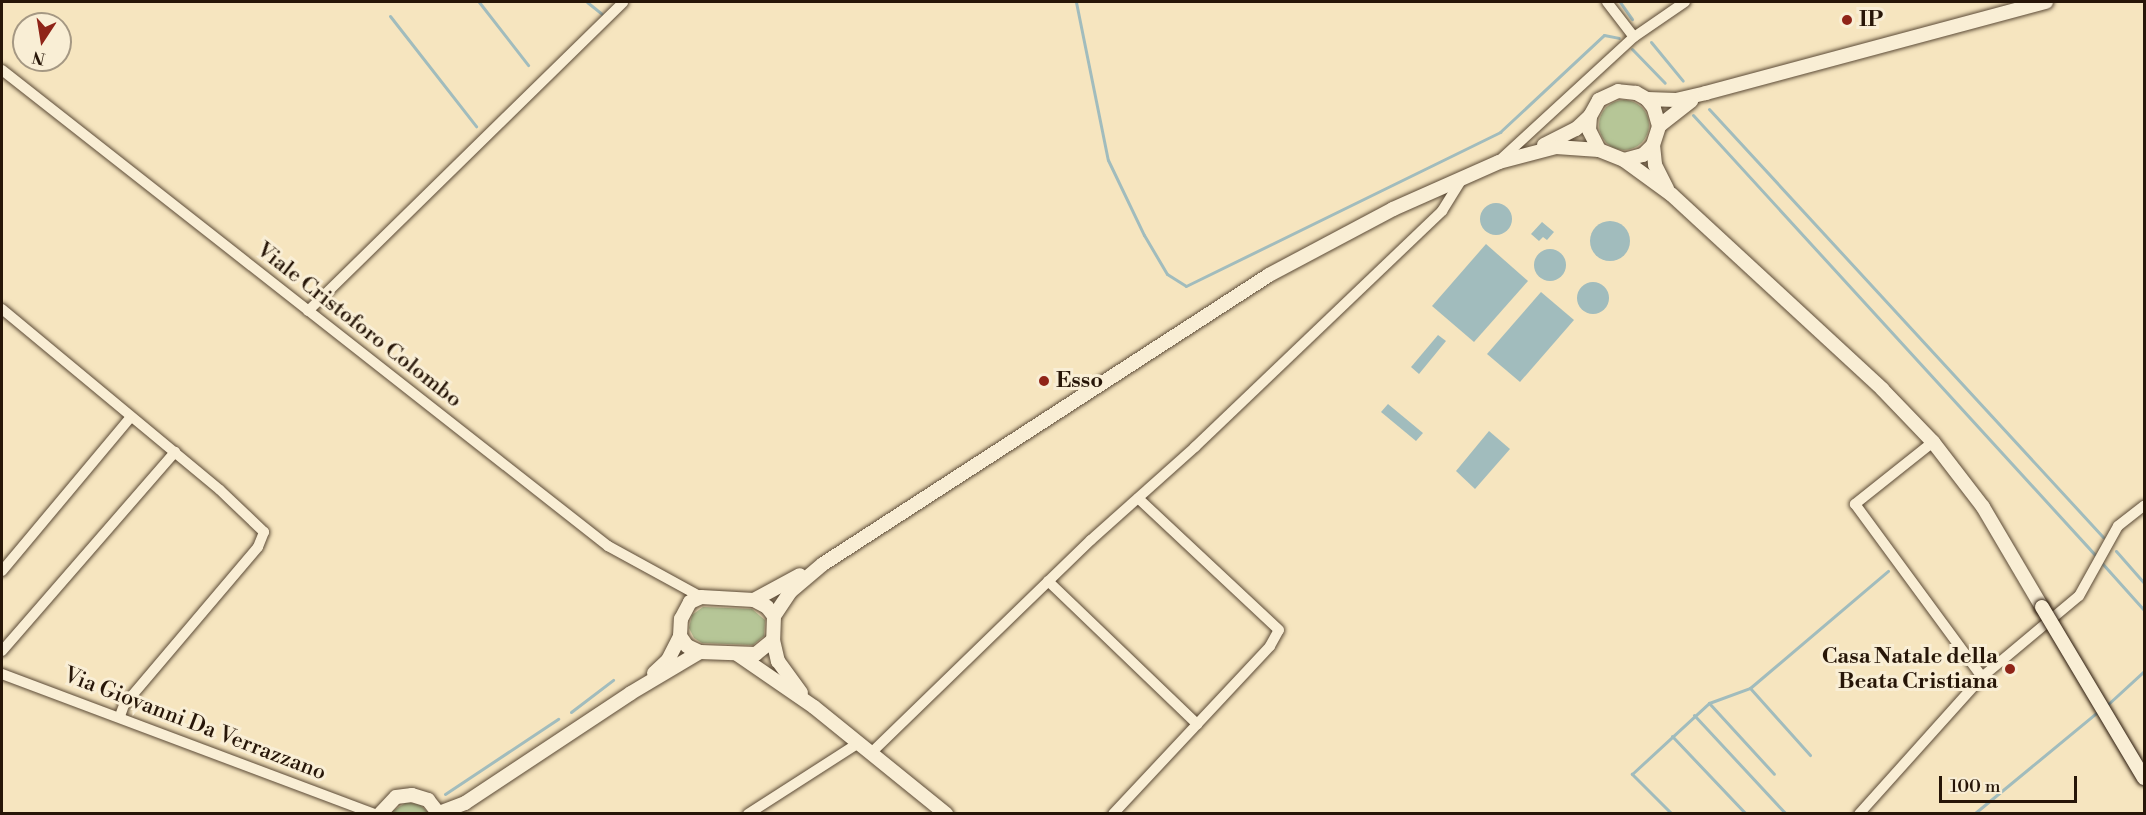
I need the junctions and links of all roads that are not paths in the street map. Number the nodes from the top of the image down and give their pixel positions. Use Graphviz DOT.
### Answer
graph roads {
  1 [pos="623,2"];
  2 [pos="1607,2"];
  3 [pos="1685,2"];
  4 [pos="2046,2"];
  5 [pos="1634,37"];
  6 [pos="2,70"];
  7 [pos="1706,93"];
  8 [pos="1647,99"];
  9 [pos="1590,116"];
  10 [pos="1659,126"];
  11 [pos="1653,145"];
  12 [pos="1599,150"];
  13 [pos="1526,153"];
  14 [pos="1624,160"];
  15 [pos="1499,162"];
  16 [pos="1465,176"];
  17 [pos="1672,195"];
  18 [pos="2,309"];
  19 [pos="308,311"];
  20 [pos="130,418"];
  21 [pos="1933,442"];
  22 [pos="175,452"];
  23 [pos="1138,498"];
  24 [pos="2145,506"];
  25 [pos="823,564"];
  26 [pos="2,571"];
  27 [pos="1048,581"];
  28 [pos="702,597"];
  29 [pos="754,600"];
  30 [pos="774,616"];
  31 [pos="680,636"];
  32 [pos="773,640"];
  33 [pos="2,651"];
  34 [pos="700,652"];
  35 [pos="737,654"];
  36 [pos="2,674"];
  37 [pos="1982,677"];
  38 [pos="631,693"];
  39 [pos="814,707"];
  40 [pos="120,716"];
  41 [pos="1197,724"];
  42 [pos="857,744"];
  43 [pos="870,754"];
  44 [pos="2145,778"];
  45 [pos="374,813"];
  46 [pos="380,813"];
  47 [pos="439,813"];
  48 [pos="748,813"];
  49 [pos="946,813"];
  50 [pos="1113,813"];
  51 [pos="1859,813"];
  1 -- 19 [label="street"];
  2 -- 5 [label="street"];
  3 -- 5 [label="street"];
  4 -- 7 [label="main road"];
  5 -- 15 [label="street"];
  6 -- 19 [label="street, Viale Cristoforo Colombo"];
  7 -- 8 [label="main road"];
  7 -- 10 [label="main road"];
  8 -- 9 [label="main road"];
  8 -- 10 [label="main road"];
  9 -- 12 [label="main road"];
  9 -- 13 [label="main road"];
  10 -- 11 [label="main road"];
  11 -- 14 [label="main road"];
  11 -- 17 [label="main road"];
  12 -- 13 [label="main road"];
  12 -- 14 [label="main road"];
  13 -- 15 [label="main road"];
  14 -- 17 [label="main road"];
  15 -- 16 [label="main road"];
  16 -- 23 [label="street"];
  16 -- 25 [label="main road"];
  17 -- 21 [label="main road"];
  18 -- 20 [label="street"];
  19 -- 28 [label="street, Viale Cristoforo Colombo"];
  20 -- 22 [label="street"];
  20 -- 26 [label="street"];
  21 -- 37 [label="street"];
  21 -- 44 [label="main road, bridge"];
  22 -- 33 [label="street"];
  22 -- 40 [label="street"];
  23 -- 27 [label="street"];
  23 -- 41 [label="street"];
  24 -- 37 [label="street"];
  25 -- 29 [label="main road"];
  25 -- 30 [label="main road"];
  27 -- 41 [label="street"];
  27 -- 43 [label="street"];
  28 -- 29 [label="main road"];
  28 -- 31 [label="main road"];
  29 -- 30 [label="main road"];
  30 -- 32 [label="main road"];
  31 -- 34 [label="main road"];
  31 -- 38 [label="main road"];
  32 -- 35 [label="main road"];
  32 -- 39 [label="main road"];
  34 -- 35 [label="main road"];
  34 -- 38 [label="main road"];
  35 -- 39 [label="main road"];
  36 -- 40 [label="street, Via Giovanni Da Verrazzano"];
  37 -- 51 [label="street"];
  38 -- 47 [label="main road"];
  39 -- 42 [label="main road"];
  40 -- 45 [label="street, Via Giovanni Da Verrazzano"];
  41 -- 50 [label="street"];
  42 -- 43 [label="main road"];
  42 -- 48 [label="street"];
  43 -- 49 [label="main road"];
  46 -- 47 [label="main road"];
}
